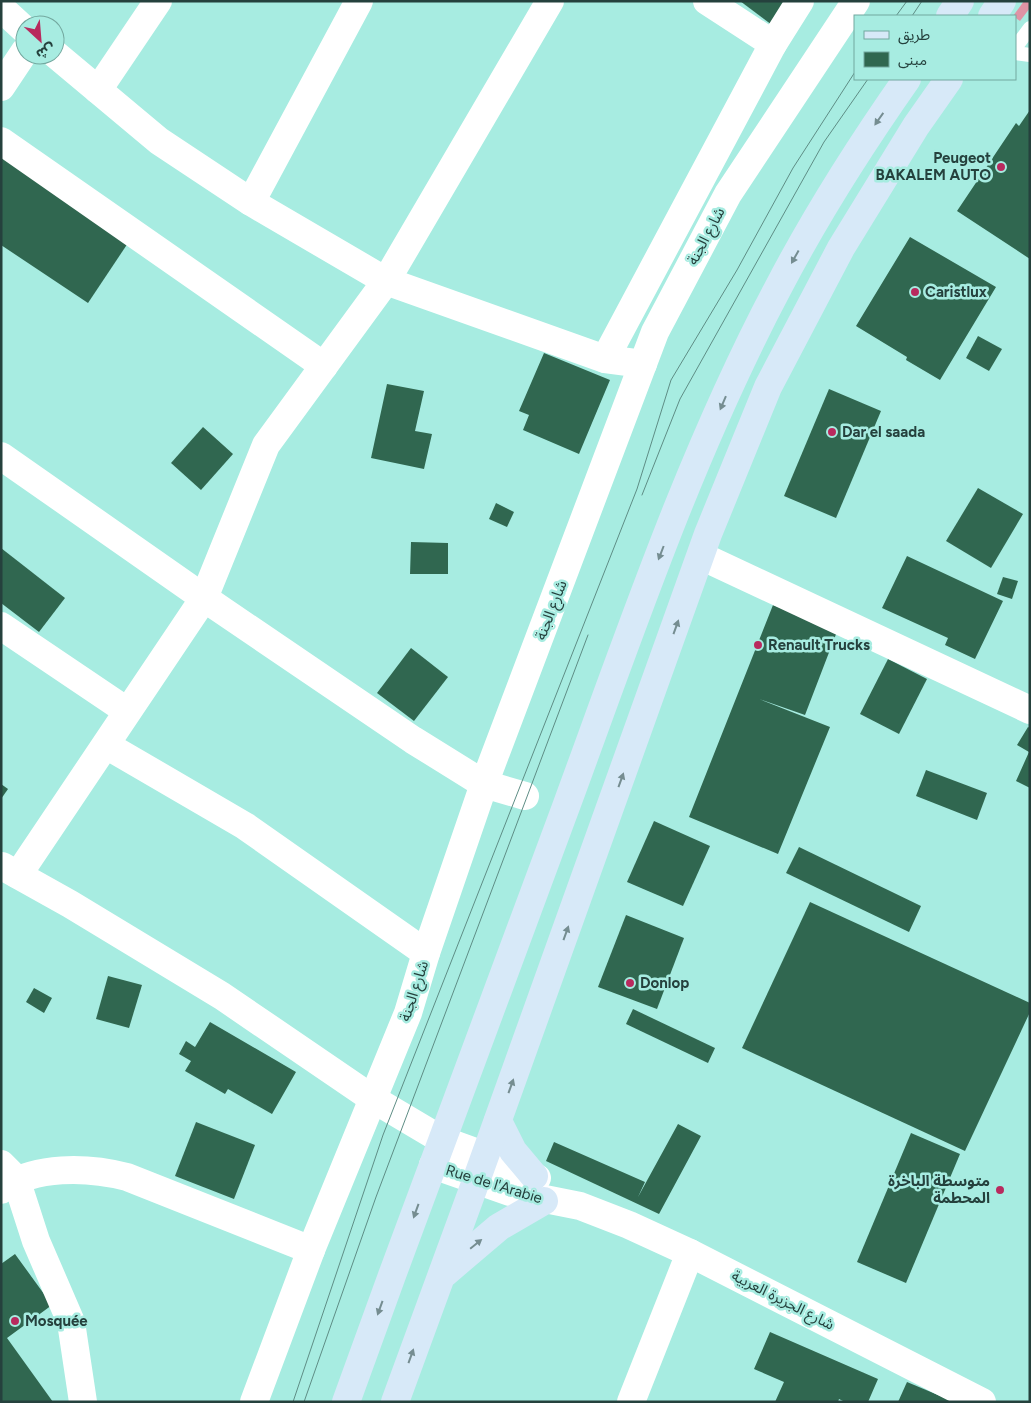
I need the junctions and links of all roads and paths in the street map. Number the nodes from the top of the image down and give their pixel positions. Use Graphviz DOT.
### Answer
graph roads {
  1 [pos="158,1"];
  2 [pos="359,1"];
  3 [pos="550,1"];
  4 [pos="707,1"];
  5 [pos="800,1"];
  6 [pos="856,1"];
  7 [pos="960,1"];
  8 [pos="1002,1"];
  9 [pos="1,8"];
  10 [pos="951,15"];
  11 [pos="993,15"];
  12 [pos="15,21"];
  13 [pos="1030,28"];
  14 [pos="773,44"];
  15 [pos="1016,47"];
  16 [pos="1016,52"];
  17 [pos="1030,55"];
  18 [pos="65,62"];
  19 [pos="16,65"];
  20 [pos="906,80"];
  21 [pos="948,80"];
  22 [pos="1,87"];
  23 [pos="98,90"];
  24 [pos="1,141"];
  25 [pos="251,202"];
  26 [pos="386,281"];
  27 [pos="605,359"];
  28 [pos="643,364"];
  29 [pos="324,366"];
  30 [pos="1,456"];
  31 [pos="701,556"];
  32 [pos="204,598"];
  33 [pos="1,626"];
  34 [pos="1030,710"];
  35 [pos="127,711"];
  36 [pos="106,745"];
  37 [pos="484,784"];
  38 [pos="525,796"];
  39 [pos="9,870"];
  40 [pos="426,953"];
  41 [pos="372,1099"];
  42 [pos="498,1121"];
  43 [pos="442,1140"];
  44 [pos="432,1165"];
  45 [pos="481,1168"];
  46 [pos="6,1178"];
  47 [pos="539,1188"];
  48 [pos="580,1206"];
  49 [pos="311,1250"];
  50 [pos="690,1253"];
  51 [pos="440,1277"];
  52 [pos="83,1402"];
  53 [pos="254,1402"];
  54 [pos="346,1402"];
  55 [pos="395,1402"];
  56 [pos="632,1402"];
  57 [pos="982,1402"];
  1 -- 23 [label="street"];
  2 -- 25 [label="street"];
  3 -- 26 [label="street"];
  4 -- 14 [label="street"];
  5 -- 14 [label="street"];
  6 -- 28 [label="street, شارع الجنة"];
  7 -- 10 [label="main road"];
  8 -- 11 [label="main road"];
  9 -- 12 [label="street"];
  13 -- 15 [label="lane"];
  14 -- 27 [label="street"];
  16 -- 17 [label="lane"];
  18 -- 23 [label="street"];
  19 -- 22 [label="street"];
  20 -- 43 [label="main road, one-way"];
  21 -- 31 [label="main road"];
  23 -- 25 [label="street"];
  24 -- 29 [label="street"];
  25 -- 26 [label="street"];
  26 -- 27 [label="street"];
  26 -- 29 [label="street"];
  27 -- 28 [label="street"];
  28 -- 37 [label="street, شارع الجنة"];
  29 -- 32 [label="street"];
  30 -- 32 [label="street"];
  31 -- 34 [label="street"];
  42 -- 31 [label="main road, one-way"];
  32 -- 35 [label="street"];
  32 -- 37 [label="street"];
  33 -- 35 [label="street"];
  35 -- 36 [label="street"];
  36 -- 39 [label="street"];
  36 -- 40 [label="street"];
  37 -- 38 [label="street"];
  37 -- 40 [label="street, شارع الجنة"];
  39 -- 41 [label="street, Rue de l'Arabie"];
  40 -- 41 [label="street, شارع الجنة"];
  41 -- 43 [label="street, Rue de l'Arabie"];
  41 -- 49 [label="street, شارع الجنة"];
  42 -- 45 [label="main road"];
  42 -- 47 [label="main road"];
  43 -- 44 [label="main road"];
  43 -- 45 [label="street, Rue de l'Arabie"];
  44 -- 45 [label="street, Rue de l'Arabie"];
  44 -- 54 [label="main road, one-way"];
  45 -- 47 [label="street, Rue de l'Arabie"];
  45 -- 51 [label="main road"];
  46 -- 49 [label="street"];
  46 -- 52 [label="street"];
  47 -- 48 [label="street, Rue de l'Arabie"];
  51 -- 47 [label="main road, one-way"];
  48 -- 50 [label="street, شارع الجزيرة العربية"];
  49 -- 53 [label="street, شارع الجنة"];
  50 -- 56 [label="street"];
  50 -- 57 [label="street, شارع الجزيرة العربية"];
  55 -- 51 [label="main road, one-way"];
}
